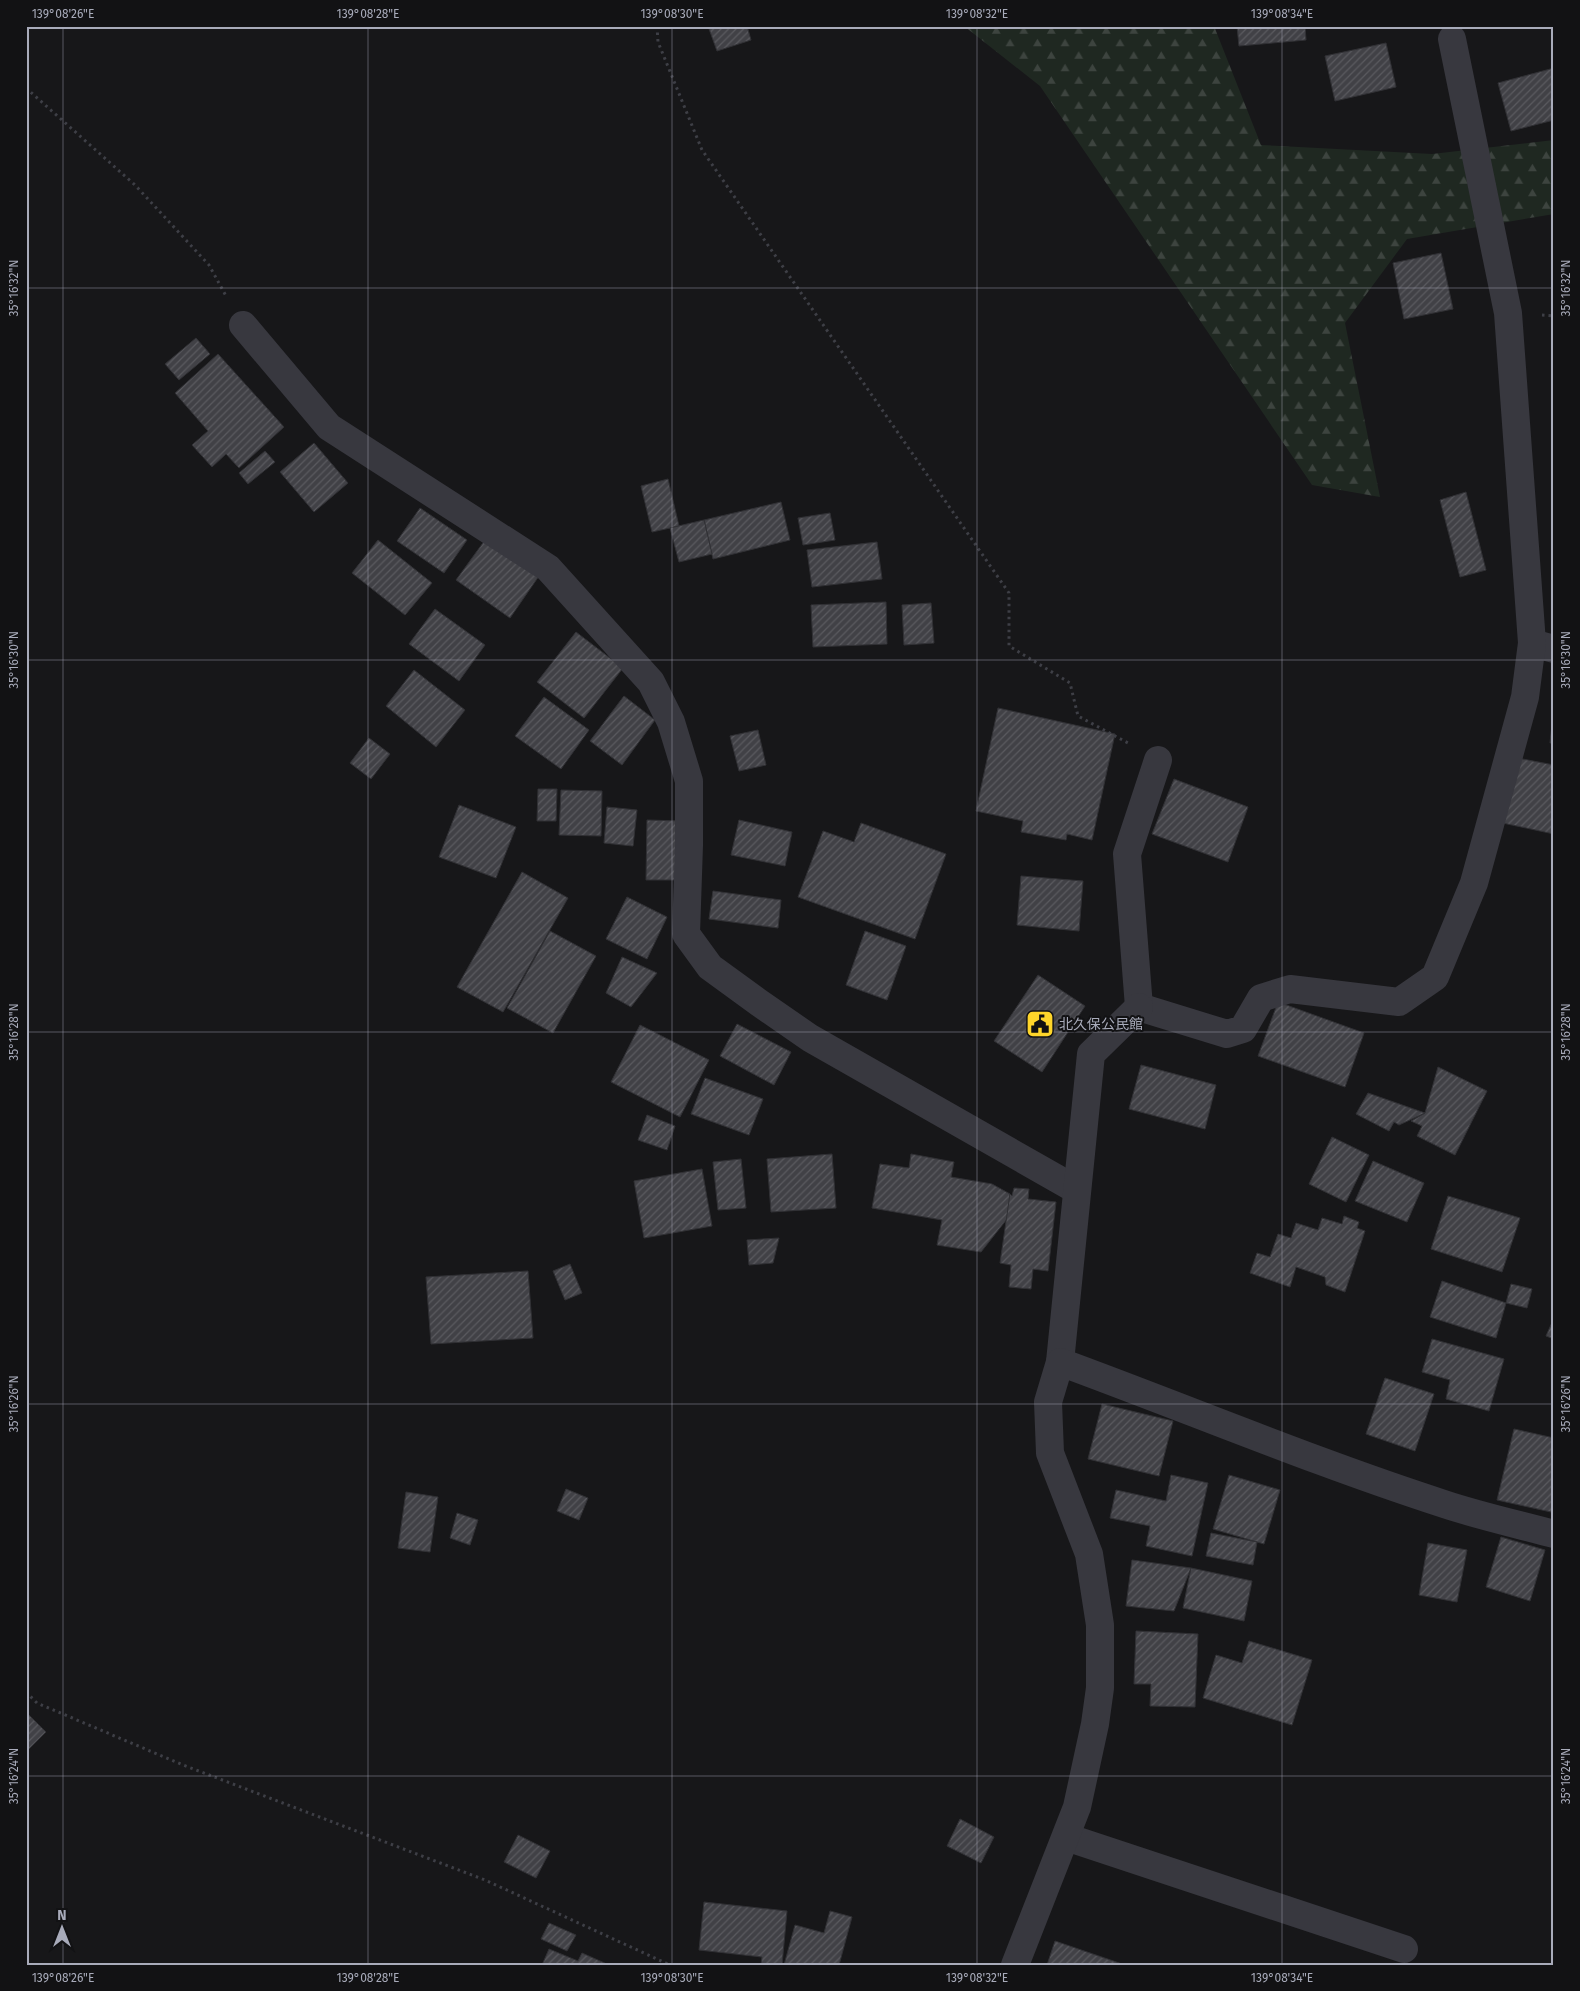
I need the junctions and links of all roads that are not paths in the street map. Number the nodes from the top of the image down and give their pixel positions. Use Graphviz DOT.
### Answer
graph roads {
  1 [pos="1452,39"];
  2 [pos="243,325"];
  3 [pos="1543,646"];
  4 [pos="1158,760"];
  5 [pos="1139,1007"];
  6 [pos="1077,1190"];
  7 [pos="1060,1362"];
  8 [pos="1554,1534"];
  9 [pos="1066,1837"];
  10 [pos="1404,1949"];
  11 [pos="1015,1965"];
  1 -- 3 [label="street"];
  2 -- 6 [label="street"];
  3 -- 5 [label="street"];
  4 -- 5 [label="street"];
  5 -- 6 [label="street"];
  6 -- 7 [label="street"];
  7 -- 8 [label="street"];
  7 -- 9 [label="street"];
  9 -- 10 [label="street"];
  9 -- 11 [label="street"];
}
